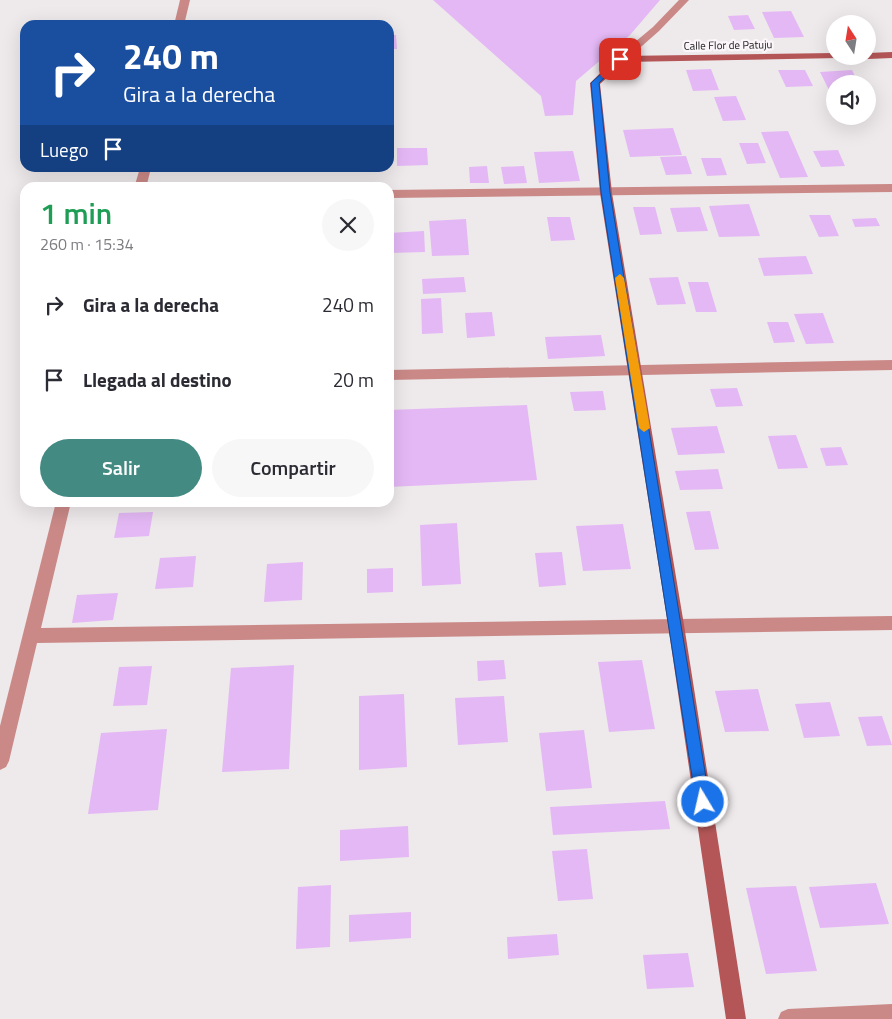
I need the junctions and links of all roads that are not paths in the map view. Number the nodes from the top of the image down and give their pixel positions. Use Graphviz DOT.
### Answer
graph roads {
  1 [pos="185,0"];
  2 [pos="684,0"];
  3 [pos="180,20"];
  4 [pos="892,55"];
  5 [pos="826,56"];
  6 [pos="876,56"];
  7 [pos="620,59"];
  8 [pos="892,188"];
  9 [pos="606,192"];
  10 [pos="394,194"];
  11 [pos="892,365"];
  12 [pos="635,370"];
  13 [pos="394,375"];
  14 [pos="63,507"];
  15 [pos="892,623"];
  16 [pos="676,625"];
  17 [pos="31,636"];
  18 [pos="0,761"];
  19 [pos="892,1014"];
  20 [pos="736,1019"];
  21 [pos="788,1019"];
  1 -- 3 [label="street"];
  2 -- 7 [label="street"];
  4 -- 6 [label="street"];
  5 -- 7 [label="street, Calle Flor de Patuju"];
  7 -- 9 [label="street"];
  8 -- 9 [label="street"];
  9 -- 10 [label="street"];
  9 -- 12 [label="street"];
  11 -- 12 [label="street"];
  12 -- 13 [label="street"];
  12 -- 16 [label="street"];
  14 -- 17 [label="street"];
  15 -- 16 [label="street"];
  16 -- 17 [label="street"];
  16 -- 20 [label="street"];
  17 -- 18 [label="street"];
  19 -- 21 [label="street"];
}
